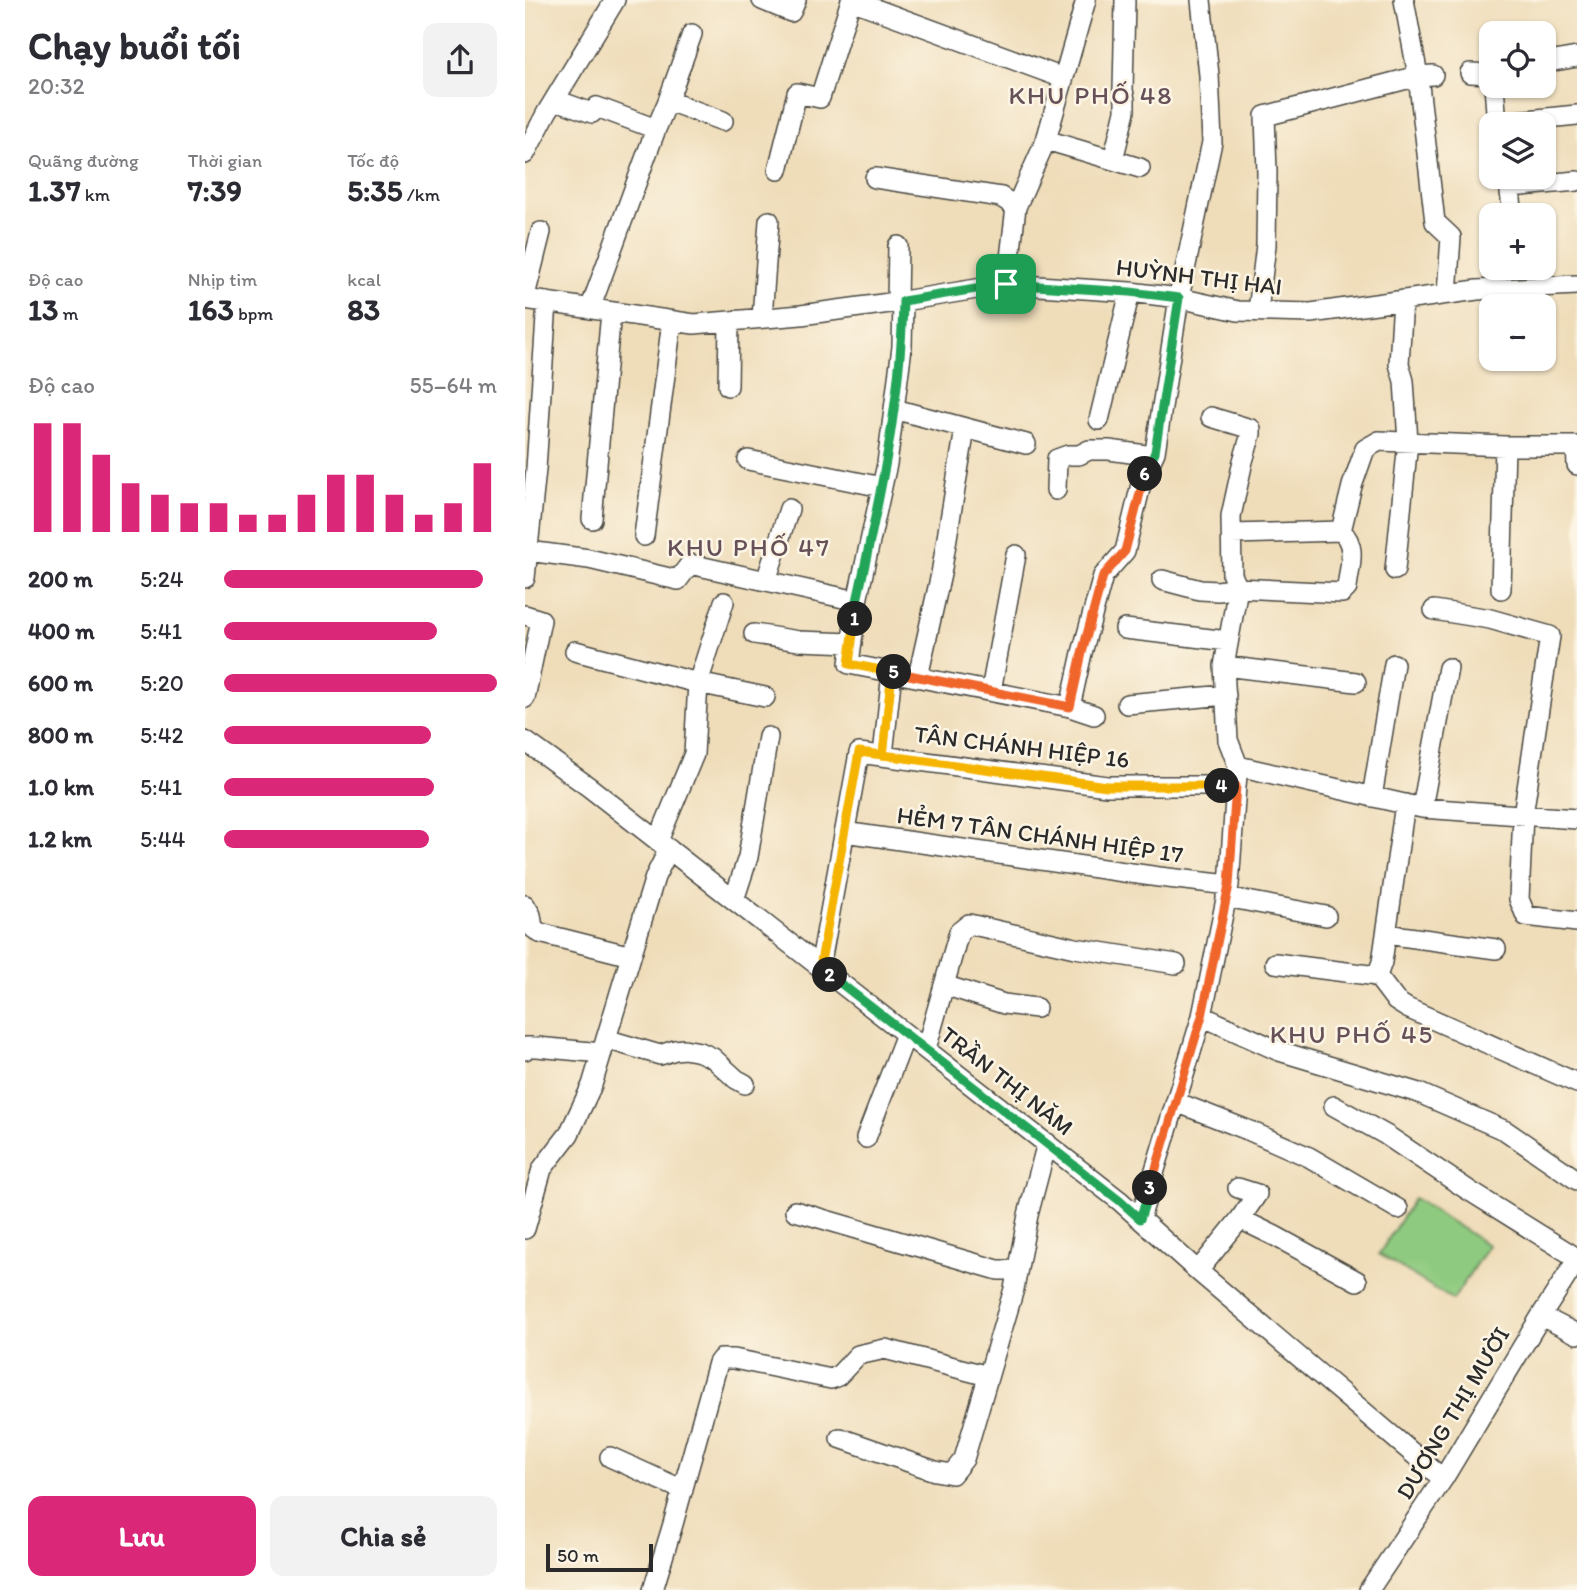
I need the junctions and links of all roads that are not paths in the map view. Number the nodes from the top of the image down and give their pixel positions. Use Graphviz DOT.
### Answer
graph roads {
  1 [pos="615,0"];
  2 [pos="762,0"];
  3 [pos="796,0"];
  4 [pos="851,0"];
  5 [pos="1086,0"];
  6 [pos="1125,0"];
  7 [pos="1201,0"];
  8 [pos="1404,0"];
  9 [pos="876,4"];
  10 [pos="692,34"];
  11 [pos="1577,57"];
  12 [pos="1556,61"];
  13 [pos="1470,73"];
  14 [pos="1479,73"];
  15 [pos="1425,75"];
  16 [pos="1063,78"];
  17 [pos="556,100"];
  18 [pos="668,101"];
  19 [pos="1577,115"];
  20 [pos="1556,117"];
  21 [pos="723,121"];
  22 [pos="656,129"];
  23 [pos="1046,140"];
  24 [pos="525,154"];
  25 [pos="1113,160"];
  26 [pos="1140,168"];
  27 [pos="778,170"];
  28 [pos="875,178"];
  29 [pos="1556,181"];
  30 [pos="1577,181"];
  31 [pos="1016,207"];
  32 [pos="769,221"];
  33 [pos="541,232"];
  34 [pos="898,246"];
  35 [pos="1006,284"];
  36 [pos="1577,285"];
  37 [pos="1130,292"];
  38 [pos="1447,294"];
  39 [pos="525,298"];
  40 [pos="1179,298"];
  41 [pos="1403,300"];
  42 [pos="547,302"];
  43 [pos="900,302"];
  44 [pos="590,309"];
  45 [pos="611,312"];
  46 [pos="1258,312"];
  47 [pos="762,318"];
  48 [pos="671,321"];
  49 [pos="729,321"];
  50 [pos="728,386"];
  51 [pos="894,409"];
  52 [pos="1211,417"];
  53 [pos="1099,420"];
  54 [pos="965,429"];
  55 [pos="1408,442"];
  56 [pos="1026,444"];
  57 [pos="1505,446"];
  58 [pos="1577,452"];
  59 [pos="1153,456"];
  60 [pos="748,460"];
  61 [pos="882,487"];
  62 [pos="1056,490"];
  63 [pos="789,509"];
  64 [pos="592,519"];
  65 [pos="1341,531"];
  66 [pos="1231,534"];
  67 [pos="644,536"];
  68 [pos="528,551"];
  69 [pos="1016,555"];
  70 [pos="1395,569"];
  71 [pos="525,578"];
  72 [pos="1162,580"];
  73 [pos="766,581"];
  74 [pos="1238,588"];
  75 [pos="1501,589"];
  76 [pos="857,601"];
  77 [pos="724,602"];
  78 [pos="1434,610"];
  79 [pos="525,615"];
  80 [pos="1125,629"];
  81 [pos="754,634"];
  82 [pos="1228,641"];
  83 [pos="852,643"];
  84 [pos="575,651"];
  85 [pos="1394,664"];
  86 [pos="1224,666"];
  87 [pos="1448,668"];
  88 [pos="892,672"];
  89 [pos="918,677"];
  90 [pos="1356,682"];
  91 [pos="698,683"];
  92 [pos="991,691"];
  93 [pos="1226,695"];
  94 [pos="765,696"];
  95 [pos="525,698"];
  96 [pos="1127,704"];
  97 [pos="1070,707"];
  98 [pos="1094,715"];
  99 [pos="768,737"];
  100 [pos="525,741"];
  101 [pos="883,755"];
  102 [pos="1238,766"];
  103 [pos="1236,786"];
  104 [pos="1373,797"];
  105 [pos="1414,806"];
  106 [pos="1523,815"];
  107 [pos="1577,819"];
  108 [pos="844,832"];
  109 [pos="664,845"];
  110 [pos="1227,891"];
  111 [pos="734,900"];
  112 [pos="525,905"];
  113 [pos="1326,916"];
  114 [pos="1577,922"];
  115 [pos="1386,934"];
  116 [pos="1496,949"];
  117 [pos="631,956"];
  118 [pos="1275,963"];
  119 [pos="1176,964"];
  120 [pos="820,967"];
  121 [pos="1377,976"];
  122 [pos="944,985"];
  123 [pos="1036,1008"];
  124 [pos="1202,1016"];
  125 [pos="906,1034"];
  126 [pos="604,1046"];
  127 [pos="926,1049"];
  128 [pos="525,1050"];
  129 [pos="1577,1083"];
  130 [pos="745,1084"];
  131 [pos="1176,1102"];
  132 [pos="1334,1106"];
  133 [pos="866,1138"];
  134 [pos="1047,1143"];
  135 [pos="1577,1180"];
  136 [pos="1238,1188"];
  137 [pos="1398,1209"];
  138 [pos="795,1211"];
  139 [pos="1140,1219"];
  140 [pos="1240,1219"];
  141 [pos="525,1229"];
  142 [pos="1576,1263"];
  143 [pos="1017,1270"];
  144 [pos="1198,1271"];
  145 [pos="1357,1281"];
  146 [pos="1541,1316"];
  147 [pos="1577,1334"];
  148 [pos="988,1376"];
  149 [pos="840,1438"];
  150 [pos="610,1457"];
  151 [pos="1443,1479"];
  152 [pos="683,1490"];
  153 [pos="653,1590"];
  154 [pos="1369,1590"];
  1 -- 17 [label="street"];
  2 -- 3 [label="street"];
  4 -- 9 [label="street"];
  4 -- 27 [label="street"];
  5 -- 16 [label="street"];
  6 -- 25 [label="street"];
  7 -- 40 [label="street"];
  8 -- 15 [label="street"];
  9 -- 16 [label="street"];
  10 -- 18 [label="street"];
  11 -- 12 [label="street"];
  13 -- 14 [label="street"];
  15 -- 38 [label="street"];
  15 -- 46 [label="street"];
  16 -- 23 [label="street"];
  17 -- 22 [label="street"];
  17 -- 24 [label="street"];
  18 -- 21 [label="street"];
  18 -- 22 [label="street"];
  19 -- 20 [label="street"];
  22 -- 44 [label="street"];
  23 -- 25 [label="street"];
  23 -- 31 [label="street"];
  25 -- 26 [label="street"];
  28 -- 31 [label="street"];
  29 -- 30 [label="street"];
  31 -- 35 [label="street"];
  32 -- 47 [label="street"];
  33 -- 39 [label="street"];
  34 -- 43 [label="street"];
  35 -- 37 [label="street, HUỲNH THỊ HAI"];
  35 -- 43 [label="street, HUỲNH THỊ HAI"];
  36 -- 38 [label="street, HUỲNH THỊ HAI"];
  37 -- 40 [label="street, HUỲNH THỊ HAI"];
  37 -- 53 [label="street"];
  38 -- 41 [label="street, HUỲNH THỊ HAI"];
  39 -- 42 [label="street, HUỲNH THỊ HAI"];
  40 -- 46 [label="street, HUỲNH THỊ HAI"];
  40 -- 59 [label="street"];
  41 -- 46 [label="street, HUỲNH THỊ HAI"];
  41 -- 55 [label="street"];
  42 -- 44 [label="street, HUỲNH THỊ HAI"];
  42 -- 68 [label="street"];
  43 -- 47 [label="street, HUỲNH THỊ HAI"];
  43 -- 51 [label="street"];
  44 -- 45 [label="street, HUỲNH THỊ HAI"];
  45 -- 48 [label="street, HUỲNH THỊ HAI"];
  45 -- 64 [label="street"];
  47 -- 49 [label="street, HUỲNH THỊ HAI"];
  48 -- 49 [label="street, HUỲNH THỊ HAI"];
  48 -- 67 [label="street"];
  49 -- 50 [label="street"];
  51 -- 54 [label="street"];
  51 -- 61 [label="street"];
  52 -- 66 [label="street"];
  54 -- 56 [label="street"];
  54 -- 89 [label="street"];
  55 -- 57 [label="street"];
  55 -- 65 [label="street"];
  55 -- 70 [label="street"];
  57 -- 58 [label="street"];
  57 -- 75 [label="street"];
  59 -- 62 [label="street"];
  59 -- 97 [label="street"];
  60 -- 61 [label="street"];
  61 -- 76 [label="street"];
  63 -- 73 [label="street"];
  65 -- 66 [label="street"];
  65 -- 74 [label="street"];
  66 -- 74 [label="street"];
  68 -- 71 [label="street"];
  68 -- 73 [label="street"];
  69 -- 92 [label="street"];
  72 -- 74 [label="street"];
  73 -- 76 [label="street"];
  74 -- 82 [label="street"];
  76 -- 83 [label="street"];
  77 -- 91 [label="street"];
  78 -- 106 [label="street"];
  79 -- 95 [label="street"];
  80 -- 82 [label="street"];
  81 -- 83 [label="street"];
  82 -- 86 [label="street"];
  83 -- 88 [label="street"];
  84 -- 91 [label="street"];
  85 -- 104 [label="street"];
  86 -- 90 [label="street"];
  86 -- 93 [label="street"];
  87 -- 105 [label="street"];
  88 -- 89 [label="street"];
  88 -- 101 [label="street"];
  89 -- 92 [label="street"];
  91 -- 94 [label="street"];
  91 -- 109 [label="street"];
  92 -- 97 [label="street"];
  93 -- 96 [label="street"];
  93 -- 102 [label="street"];
  97 -- 98 [label="street"];
  99 -- 111 [label="street"];
  100 -- 109 [label="street, TRẦN THỊ NĂM"];
  101 -- 103 [label="street, TÂN CHÁNH HIỆP 16"];
  101 -- 108 [label="street, TÂN CHÁNH HIỆP 16"];
  102 -- 103 [label="street"];
  102 -- 104 [label="street"];
  103 -- 110 [label="street"];
  104 -- 105 [label="street"];
  105 -- 106 [label="street"];
  105 -- 115 [label="street"];
  106 -- 107 [label="street"];
  106 -- 114 [label="street"];
  108 -- 110 [label="street, HẺM 7 TÂN CHÁNH HIỆP 17"];
  108 -- 120 [label="street"];
  109 -- 111 [label="street, TRẦN THỊ NĂM"];
  109 -- 117 [label="street"];
  110 -- 113 [label="street, HẺM 7 TÂN CHÁNH HIỆP 17"];
  110 -- 124 [label="street"];
  111 -- 120 [label="street, TRẦN THỊ NĂM"];
  112 -- 117 [label="street"];
  115 -- 116 [label="street"];
  115 -- 121 [label="street"];
  117 -- 126 [label="street"];
  118 -- 121 [label="street"];
  119 -- 122 [label="street"];
  120 -- 125 [label="street, TRẦN THỊ NĂM"];
  121 -- 129 [label="street"];
  122 -- 123 [label="street"];
  122 -- 127 [label="street"];
  124 -- 131 [label="street"];
  124 -- 135 [label="street"];
  125 -- 127 [label="street, TRẦN THỊ NĂM"];
  125 -- 133 [label="street"];
  126 -- 128 [label="street"];
  126 -- 130 [label="street"];
  126 -- 141 [label="street"];
  127 -- 134 [label="street, TRẦN THỊ NĂM"];
  131 -- 137 [label="street"];
  131 -- 139 [label="street"];
  132 -- 142 [label="street"];
  134 -- 139 [label="street, TRẦN THỊ NĂM"];
  134 -- 143 [label="street"];
  136 -- 140 [label="street"];
  138 -- 143 [label="street"];
  139 -- 144 [label="street, TRẦN THỊ NĂM"];
  140 -- 144 [label="street"];
  140 -- 145 [label="street"];
  142 -- 146 [label="street, DƯƠNG THỊ MƯỜI"];
  143 -- 148 [label="street"];
  144 -- 151 [label="street, TRẦN THỊ NĂM"];
  146 -- 147 [label="street"];
  146 -- 151 [label="street, DƯƠNG THỊ MƯỜI"];
  148 -- 149 [label="street"];
  148 -- 152 [label="street"];
  150 -- 152 [label="street"];
  151 -- 154 [label="street, DƯƠNG THỊ MƯỜI"];
  152 -- 153 [label="street"];
}
